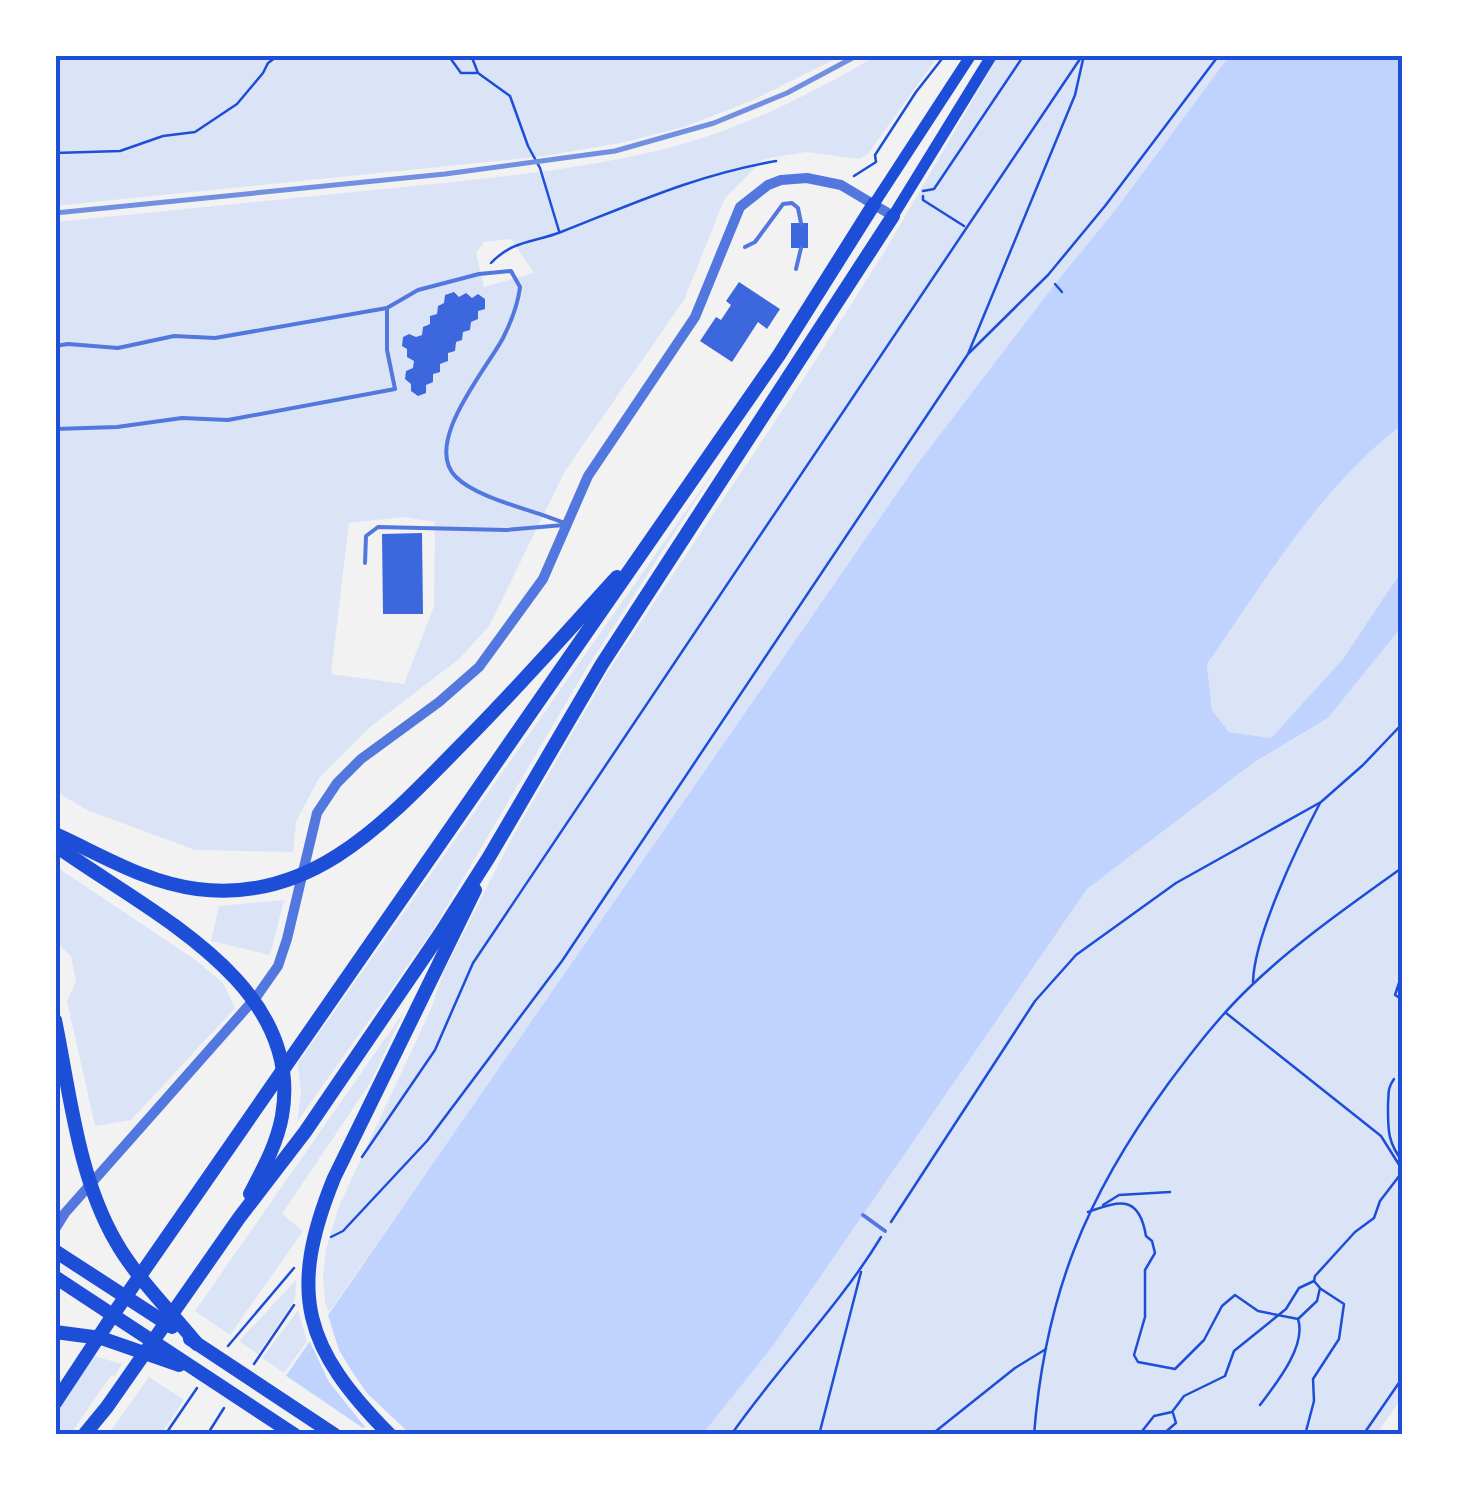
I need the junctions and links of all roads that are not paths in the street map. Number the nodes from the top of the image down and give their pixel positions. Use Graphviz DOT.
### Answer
graph roads {
  1 [pos="971,55"];
  2 [pos="992,55"];
  3 [pos="874,204"];
  4 [pos="893,216"];
  5 [pos="802,223"];
  6 [pos="746,248"];
  7 [pos="801,248"];
  8 [pos="796,269"];
  9 [pos="387,308"];
  10 [pos="55,346"];
  11 [pos="55,428"];
  12 [pos="568,525"];
  13 [pos="652,540"];
  14 [pos="365,563"];
  15 [pos="55,834"];
  16 [pos="55,845"];
  17 [pos="490,858"];
  18 [pos="55,1020"];
  19 [pos="863,1216"];
  20 [pos="239,1218"];
  21 [pos="55,1229"];
  22 [pos="885,1232"];
  23 [pos="55,1251"];
  24 [pos="55,1278"];
  25 [pos="55,1332"];
  26 [pos="198,1344"];
  27 [pos="198,1375"];
  28 [pos="55,1404"];
  29 [pos="107,1407"];
  30 [pos="84,1435"];
  31 [pos="92,1435"];
  32 [pos="294,1435"];
  33 [pos="335,1435"];
  34 [pos="390,1435"];
  1 -- 3 [label="main road"];
  2 -- 4 [label="main road"];
  3 -- 4 [label="street"];
  3 -- 12 [label="street"];
  3 -- 13 [label="highway"];
  4 -- 17 [label="highway"];
  5 -- 6 [label="lane"];
  7 -- 8 [label="lane"];
  9 -- 10 [label="lane"];
  9 -- 11 [label="lane"];
  9 -- 12 [label="lane"];
  12 -- 14 [label="lane"];
  12 -- 21 [label="street"];
  13 -- 15 [label="highway"];
  13 -- 28 [label="highway"];
  16 -- 20 [label="highway"];
  17 -- 20 [label="highway"];
  17 -- 34 [label="highway"];
  18 -- 26 [label="highway"];
  19 -- 22 [label="lane"];
  20 -- 29 [label="highway"];
  23 -- 26 [label="highway"];
  24 -- 27 [label="highway"];
  25 -- 27 [label="highway"];
  26 -- 33 [label="highway"];
  27 -- 32 [label="highway"];
  29 -- 30 [label="highway"];
  29 -- 31 [label="highway"];
}
